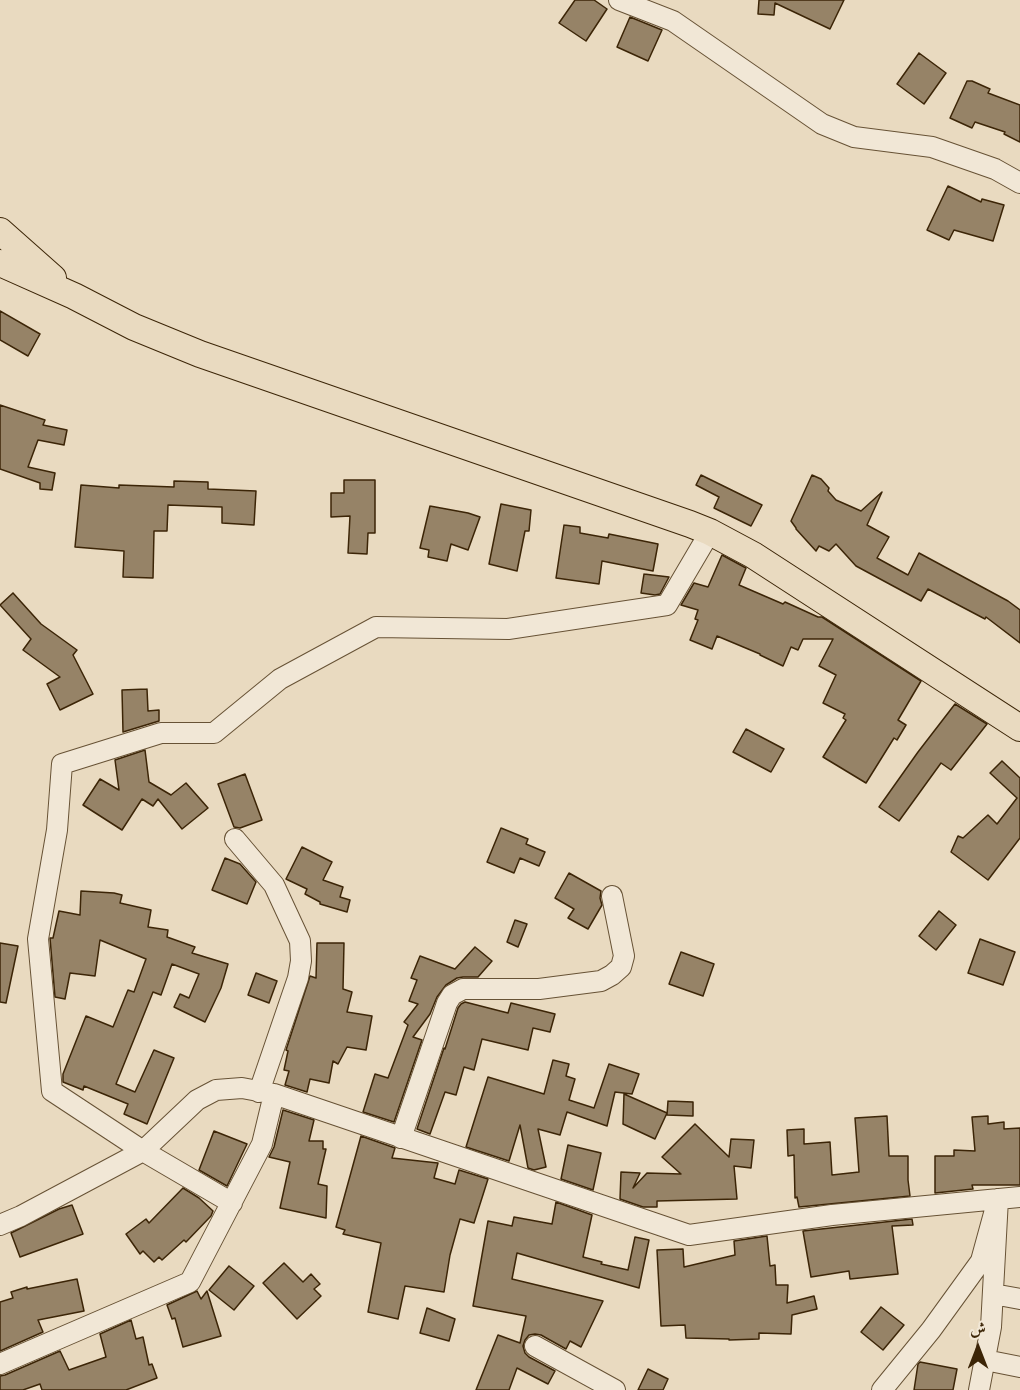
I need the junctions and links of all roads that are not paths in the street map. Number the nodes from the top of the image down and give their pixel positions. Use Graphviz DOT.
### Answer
graph roads {
  1 [pos="619,0"];
  2 [pos="1020,183"];
  3 [pos="0,231"];
  4 [pos="0,262"];
  5 [pos="74,296"];
  6 [pos="710,532"];
  7 [pos="1020,728"];
  8 [pos="235,839"];
  9 [pos="612,896"];
  10 [pos="266,1093"];
  11 [pos="401,1138"];
  12 [pos="143,1151"];
  13 [pos="1020,1197"];
  14 [pos="998,1199"];
  15 [pos="232,1203"];
  16 [pos="0,1226"];
  17 [pos="993,1294"];
  18 [pos="1020,1299"];
  19 [pos="535,1346"];
  20 [pos="985,1360"];
  21 [pos="0,1364"];
  22 [pos="1020,1367"];
  23 [pos="615,1390"];
  24 [pos="882,1390"];
  25 [pos="979,1390"];
  1 -- 2 [label="street"];
  3 -- 5 [label="main road"];
  4 -- 5 [label="main road"];
  5 -- 6 [label="main road"];
  6 -- 7 [label="main road"];
  6 -- 12 [label="street"];
  8 -- 10 [label="street"];
  9 -- 11 [label="street"];
  10 -- 11 [label="street"];
  10 -- 12 [label="street"];
  10 -- 15 [label="street"];
  11 -- 14 [label="street"];
  12 -- 15 [label="street"];
  12 -- 16 [label="street"];
  13 -- 14 [label="street"];
  14 -- 17 [label="street"];
  14 -- 24 [label="street"];
  15 -- 21 [label="street"];
  17 -- 18 [label="street"];
  17 -- 20 [label="street"];
  19 -- 23 [label="street"];
  20 -- 22 [label="street"];
  20 -- 25 [label="street"];
}
